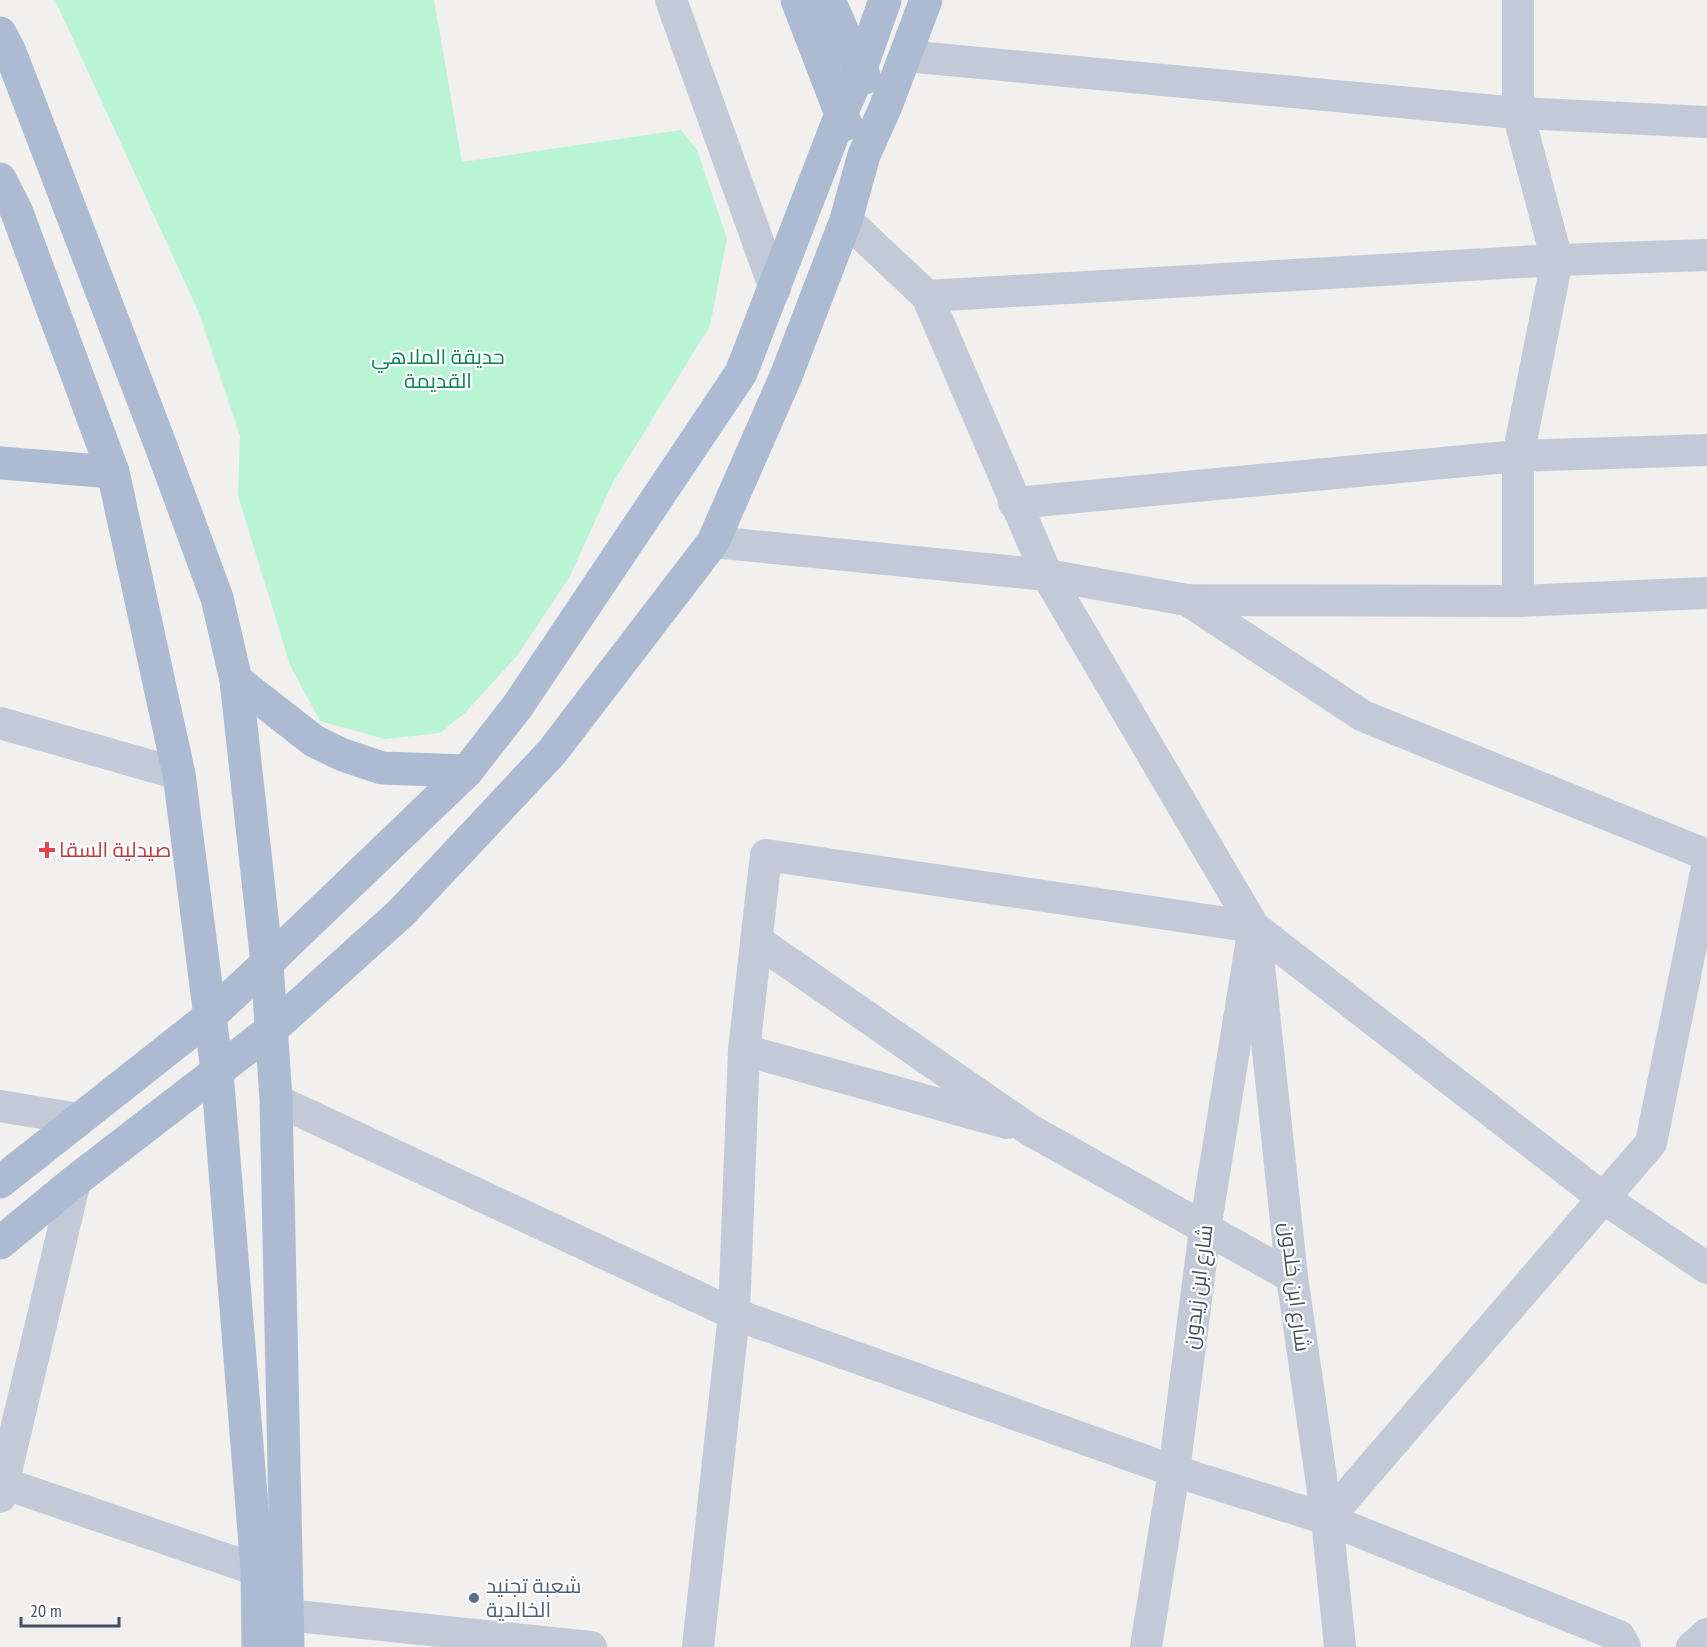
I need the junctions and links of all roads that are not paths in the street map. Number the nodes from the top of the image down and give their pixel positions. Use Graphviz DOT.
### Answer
graph roads {
  1 [pos="671,0"];
  2 [pos="798,0"];
  3 [pos="829,0"];
  4 [pos="885,0"];
  5 [pos="926,0"];
  6 [pos="1518,0"];
  7 [pos="0,33"];
  8 [pos="905,56"];
  9 [pos="860,71"];
  10 [pos="886,106"];
  11 [pos="841,114"];
  12 [pos="1518,114"];
  13 [pos="1707,122"];
  14 [pos="864,155"];
  15 [pos="0,179"];
  16 [pos="846,220"];
  17 [pos="1707,255"];
  18 [pos="1557,260"];
  19 [pos="775,289"];
  20 [pos="927,296"];
  21 [pos="1707,450"];
  22 [pos="1518,456"];
  23 [pos="0,463"];
  24 [pos="113,472"];
  25 [pos="1014,502"];
  26 [pos="712,542"];
  27 [pos="1047,574"];
  28 [pos="1707,593"];
  29 [pos="1187,600"];
  30 [pos="1518,601"];
  31 [pos="236,680"];
  32 [pos="0,723"];
  33 [pos="467,771"];
  34 [pos="179,774"];
  35 [pos="1707,855"];
  36 [pos="1707,867"];
  37 [pos="1254,927"];
  38 [pos="756,940"];
  39 [pos="267,963"];
  40 [pos="208,1017"];
  41 [pos="272,1029"];
  42 [pos="744,1050"];
  43 [pos="217,1071"];
  44 [pos="276,1100"];
  45 [pos="0,1106"];
  46 [pos="78,1119"];
  47 [pos="1030,1130"];
  48 [pos="75,1181"];
  49 [pos="0,1182"];
  50 [pos="1604,1198"];
  51 [pos="1205,1229"];
  52 [pos="0,1243"];
  53 [pos="1707,1268"];
  54 [pos="1292,1277"];
  55 [pos="734,1314"];
  56 [pos="1174,1472"];
  57 [pos="1,1488"];
  58 [pos="1327,1520"];
  59 [pos="257,1570"];
  60 [pos="288,1615"];
  61 [pos="1707,1634"];
  62 [pos="258,1647"];
  63 [pos="288,1647"];
  64 [pos="591,1647"];
  65 [pos="698,1647"];
  66 [pos="1146,1647"];
  67 [pos="1340,1647"];
  68 [pos="1625,1647"];
  69 [pos="1692,1647"];
  1 -- 19 [label="street"];
  2 -- 11 [label="main road"];
  3 -- 9 [label="main road"];
  4 -- 9 [label="main road"];
  5 -- 8 [label="main road"];
  6 -- 12 [label="street"];
  7 -- 31 [label="main road"];
  8 -- 10 [label="main road"];
  8 -- 12 [label="street"];
  9 -- 10 [label="main road"];
  9 -- 11 [label="main road"];
  10 -- 14 [label="main road"];
  11 -- 14 [label="main road"];
  11 -- 19 [label="main road"];
  12 -- 13 [label="street"];
  12 -- 18 [label="street"];
  14 -- 16 [label="main road"];
  15 -- 24 [label="main road"];
  16 -- 20 [label="street"];
  16 -- 26 [label="main road"];
  17 -- 18 [label="street"];
  18 -- 20 [label="street"];
  18 -- 22 [label="street"];
  19 -- 33 [label="main road"];
  20 -- 25 [label="street"];
  21 -- 22 [label="street"];
  22 -- 25 [label="street"];
  22 -- 30 [label="street"];
  23 -- 24 [label="main road"];
  24 -- 34 [label="main road"];
  25 -- 27 [label="street"];
  26 -- 27 [label="street"];
  26 -- 41 [label="main road"];
  27 -- 29 [label="street"];
  27 -- 37 [label="street"];
  28 -- 30 [label="street"];
  29 -- 30 [label="street"];
  29 -- 35 [label="street"];
  31 -- 33 [label="main road"];
  31 -- 39 [label="main road"];
  32 -- 34 [label="street"];
  33 -- 39 [label="main road"];
  34 -- 40 [label="main road"];
  36 -- 50 [label="street"];
  37 -- 38 [label="street"];
  37 -- 50 [label="street"];
  37 -- 51 [label="street, شارع ابن زيدون"];
  37 -- 54 [label="street, شارع ابن خلدون"];
  38 -- 42 [label="street"];
  38 -- 47 [label="street"];
  39 -- 40 [label="main road"];
  39 -- 41 [label="main road"];
  40 -- 43 [label="main road"];
  40 -- 46 [label="main road"];
  41 -- 43 [label="main road"];
  41 -- 44 [label="main road"];
  42 -- 47 [label="street"];
  42 -- 55 [label="street"];
  43 -- 48 [label="main road"];
  43 -- 59 [label="main road"];
  44 -- 55 [label="street"];
  44 -- 60 [label="main road"];
  45 -- 46 [label="street"];
  46 -- 49 [label="main road"];
  47 -- 51 [label="street"];
  48 -- 52 [label="main road"];
  48 -- 57 [label="street"];
  50 -- 53 [label="street"];
  50 -- 58 [label="street"];
  51 -- 54 [label="street"];
  51 -- 56 [label="street, شارع ابن زيدون"];
  54 -- 58 [label="street, شارع ابن خلدون"];
  55 -- 56 [label="street"];
  55 -- 65 [label="street"];
  56 -- 58 [label="street"];
  56 -- 66 [label="street, شارع ابن زيدون"];
  57 -- 59 [label="street"];
  58 -- 67 [label="street, شارع ابن خلدون"];
  58 -- 68 [label="street"];
  59 -- 62 [label="main road"];
  60 -- 63 [label="main road"];
  60 -- 64 [label="street"];
  61 -- 69 [label="street"];
}
